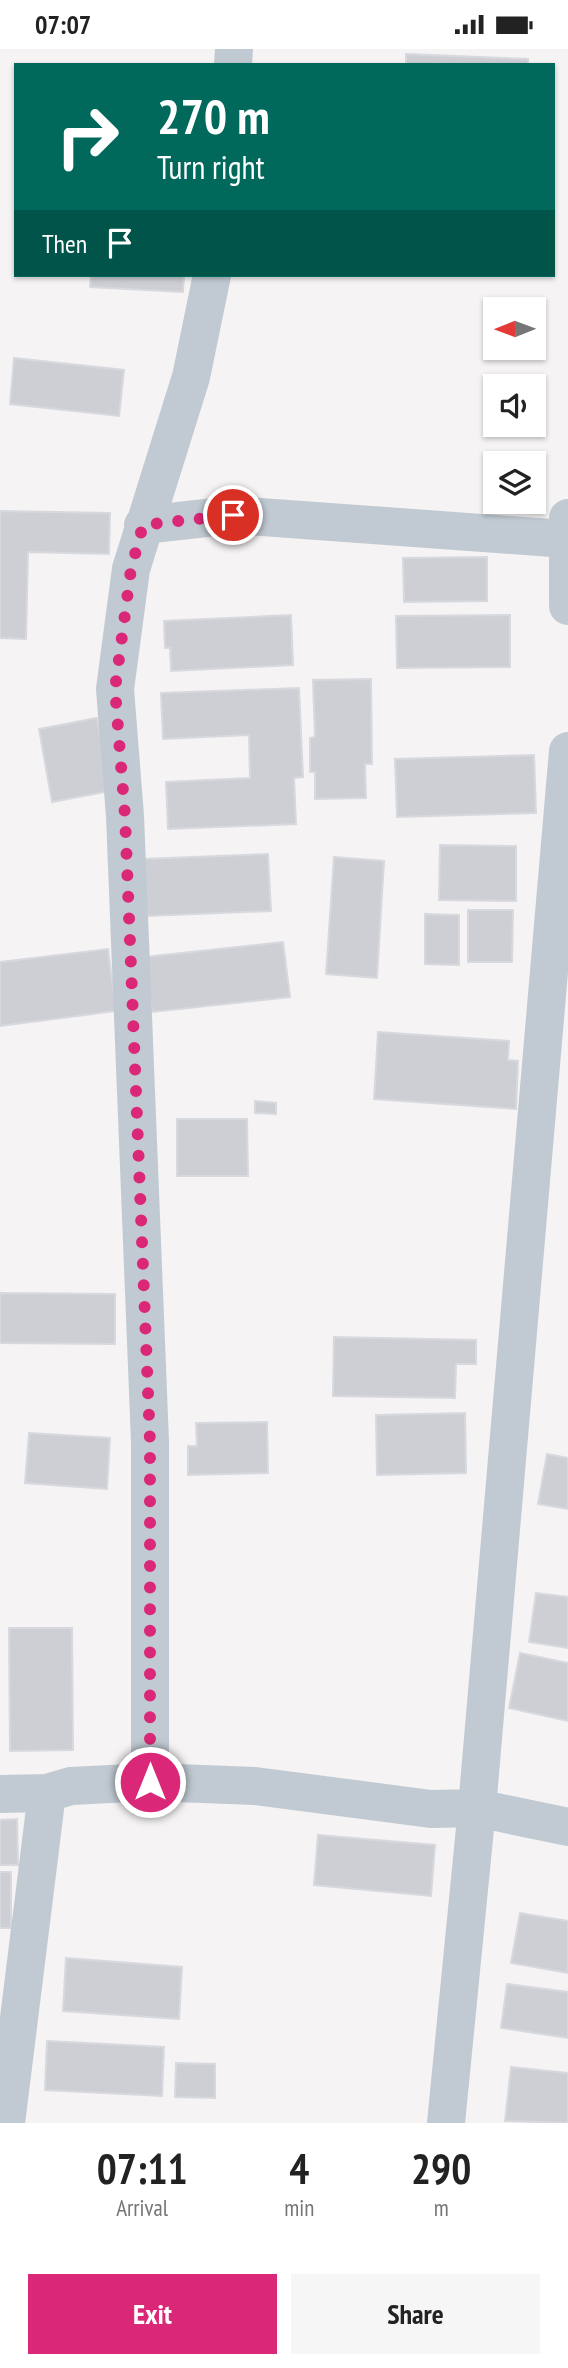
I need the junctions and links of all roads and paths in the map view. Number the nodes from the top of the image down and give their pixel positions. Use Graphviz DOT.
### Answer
graph roads {
  1 [pos="212,277"];
  2 [pos="143,525"];
  3 [pos="567,529"];
  4 [pos="568,606"];
  5 [pos="568,751"];
  6 [pos="553,1106"];
  7 [pos="150,1782"];
  8 [pos="47,1793"];
  9 [pos="0,1794"];
  10 [pos="477,1808"];
  11 [pos="568,1827"];
  12 [pos="6,2123"];
  13 [pos="446,2123"];
  1 -- 2 [label="street"];
  2 -- 3 [label="street"];
  2 -- 7 [label="street"];
  3 -- 4 [label="street"];
  5 -- 6 [label="street"];
  6 -- 10 [label="street"];
  7 -- 8 [label="street"];
  7 -- 10 [label="street"];
  8 -- 9 [label="street"];
  8 -- 12 [label="street"];
  10 -- 11 [label="street"];
  10 -- 13 [label="street"];
}
